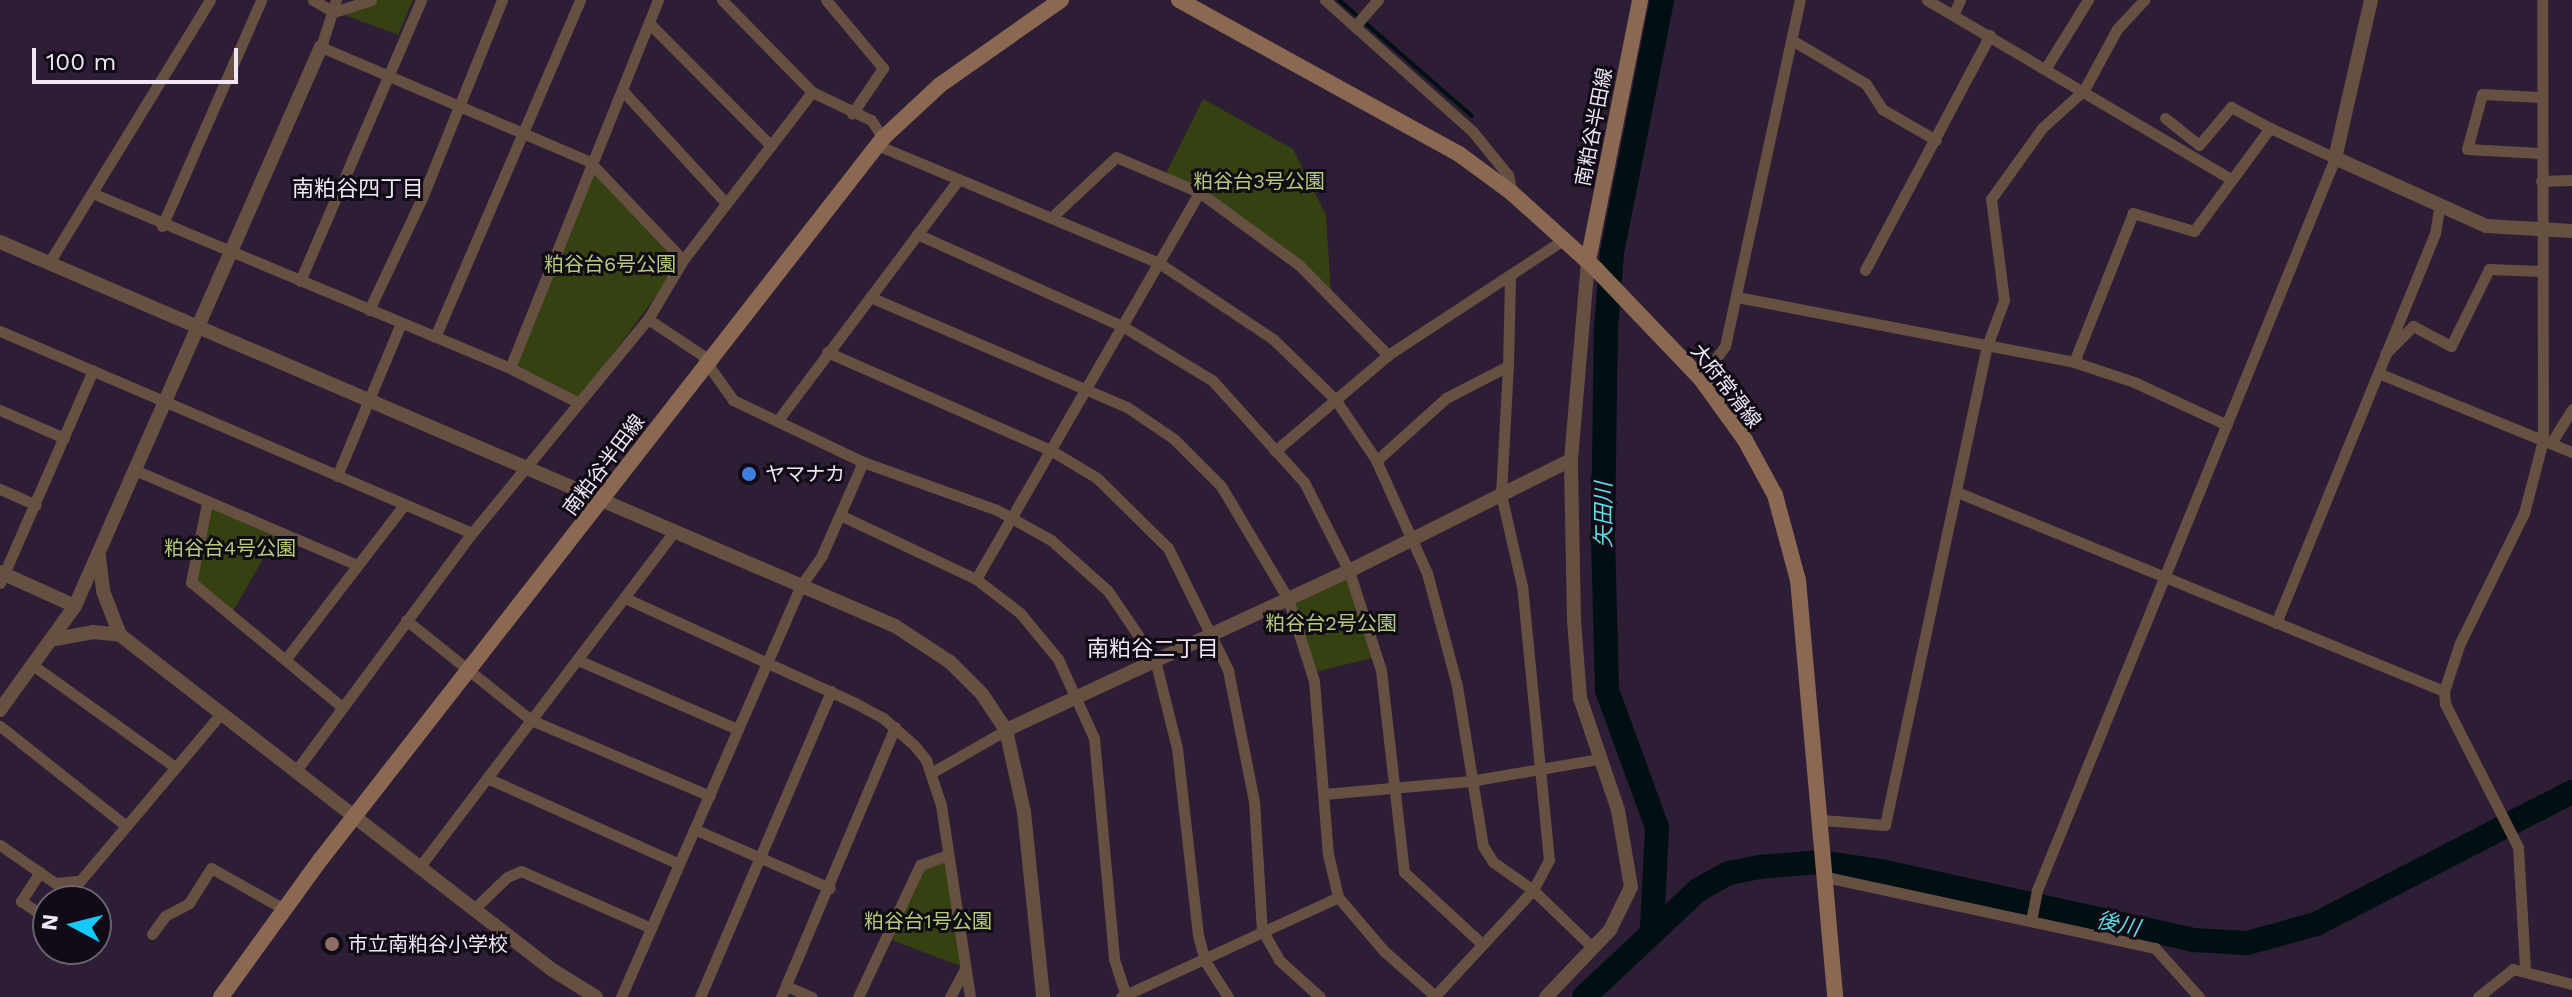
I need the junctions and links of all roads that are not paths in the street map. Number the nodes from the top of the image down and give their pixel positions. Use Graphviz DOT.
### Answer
graph roads {
  1 [pos="210,0"];
  2 [pos="261,0"];
  3 [pos="313,0"];
  4 [pos="371,0"];
  5 [pos="421,0"];
  6 [pos="502,0"];
  7 [pos="580,0"];
  8 [pos="658,0"];
  9 [pos="722,0"];
  10 [pos="826,0"];
  11 [pos="1061,0"];
  12 [pos="1179,0"];
  13 [pos="1325,0"];
  14 [pos="1378,0"];
  15 [pos="1640,0"];
  16 [pos="1800,0"];
  17 [pos="1927,0"];
  18 [pos="1960,0"];
  19 [pos="2088,0"];
  20 [pos="2142,0"];
  21 [pos="2371,0"];
  22 [pos="2542,0"];
  23 [pos="335,6"];
  24 [pos="1953,15"];
  25 [pos="649,23"];
  26 [pos="1355,26"];
  27 [pos="1990,35"];
  28 [pos="1792,40"];
  29 [pos="321,47"];
  30 [pos="2047,66"];
  31 [pos="390,74"];
  32 [pos="622,90"];
  33 [pos="2084,90"];
  34 [pos="812,92"];
  35 [pos="2540,97"];
  36 [pos="458,104"];
  37 [pos="852,114"];
  38 [pos="2165,118"];
  39 [pos="2270,128"];
  40 [pos="1473,132"];
  41 [pos="523,133"];
  42 [pos="1936,140"];
  43 [pos="880,142"];
  44 [pos="771,146"];
  45 [pos="2540,153"];
  46 [pos="1459,154"];
  47 [pos="2335,158"];
  48 [pos="590,162"];
  49 [pos="959,179"];
  50 [pos="2231,179"];
  51 [pos="2572,180"];
  52 [pos="2541,181"];
  53 [pos="1199,192"];
  54 [pos="92,193"];
  55 [pos="1512,193"];
  56 [pos="725,202"];
  57 [pos="2439,209"];
  58 [pos="1053,216"];
  59 [pos="162,226"];
  60 [pos="2572,231"];
  61 [pos="2541,232"];
  62 [pos="917,234"];
  63 [pos="1563,240"];
  64 [pos="1,244"];
  65 [pos="230,254"];
  66 [pos="683,260"];
  67 [pos="50,261"];
  68 [pos="1159,263"];
  69 [pos="1592,265"];
  70 [pos="1865,270"];
  71 [pos="2541,271"];
  72 [pos="1510,277"];
  73 [pos="300,281"];
  74 [pos="870,297"];
  75 [pos="1737,297"];
  76 [pos="369,310"];
  77 [pos="648,319"];
  78 [pos="401,323"];
  79 [pos="1124,327"];
  80 [pos="202,328"];
  81 [pos="0,331"];
  82 [pos="435,337"];
  83 [pos="1986,349"];
  84 [pos="827,352"];
  85 [pos="2385,354"];
  86 [pos="1388,355"];
  87 [pos="707,360"];
  88 [pos="2074,362"];
  89 [pos="1508,366"];
  90 [pos="510,368"];
  91 [pos="93,370"];
  92 [pos="2378,373"];
  93 [pos="1701,379"];
  94 [pos="1087,389"];
  95 [pos="1335,399"];
  96 [pos="577,402"];
  97 [pos="168,403"];
  98 [pos="369,405"];
  99 [pos="2572,409"];
  100 [pos="0,410"];
  101 [pos="778,420"];
  102 [pos="2227,425"];
  103 [pos="64,438"];
  104 [pos="2547,442"];
  105 [pos="1052,451"];
  106 [pos="1275,451"];
  107 [pos="2572,452"];
  108 [pos="1571,460"];
  109 [pos="1376,461"];
  110 [pos="863,462"];
  111 [pos="525,469"];
  112 [pos="137,471"];
  113 [pos="337,476"];
  114 [pos="0,489"];
  115 [pos="1957,492"];
  116 [pos="1501,494"];
  117 [pos="604,500"];
  118 [pos="207,503"];
  119 [pos="36,505"];
  120 [pos="404,505"];
  121 [pos="840,515"];
  122 [pos="1013,519"];
  123 [pos="674,532"];
  124 [pos="472,533"];
  125 [pos="1412,536"];
  126 [pos="99,554"];
  127 [pos="355,564"];
  128 [pos="1349,571"];
  129 [pos="2,576"];
  130 [pos="976,579"];
  131 [pos="2163,579"];
  132 [pos="800,587"];
  133 [pos="625,598"];
  134 [pos="1288,599"];
  135 [pos="75,606"];
  136 [pos="406,620"];
  137 [pos="2276,623"];
  138 [pos="120,635"];
  139 [pos="1210,635"];
  140 [pos="55,639"];
  141 [pos="285,660"];
  142 [pos="768,660"];
  143 [pos="1155,660"];
  144 [pos="580,661"];
  145 [pos="34,666"];
  146 [pos="470,670"];
  147 [pos="831,691"];
  148 [pos="2444,691"];
  149 [pos="1078,697"];
  150 [pos="342,707"];
  151 [pos="0,710"];
  152 [pos="220,715"];
  153 [pos="531,720"];
  154 [pos="0,726"];
  155 [pos="895,727"];
  156 [pos="737,729"];
  157 [pos="1006,730"];
  158 [pos="1599,759"];
  159 [pos="175,767"];
  160 [pos="1542,769"];
  161 [pos="295,772"];
  162 [pos="931,773"];
  163 [pos="487,778"];
  164 [pos="1470,781"];
  165 [pos="1394,788"];
  166 [pos="1324,794"];
  167 [pos="710,796"];
  168 [pos="357,817"];
  169 [pos="1823,820"];
  170 [pos="126,826"];
  171 [pos="694,829"];
  172 [pos="0,845"];
  173 [pos="948,855"];
  174 [pos="759,858"];
  175 [pos="679,864"];
  176 [pos="421,865"];
  177 [pos="40,872"];
  178 [pos="1826,877"];
  179 [pos="830,888"];
  180 [pos="1533,890"];
  181 [pos="1338,897"];
  182 [pos="476,907"];
  183 [pos="32,908"];
  184 [pos="284,909"];
  185 [pos="2031,921"];
  186 [pos="651,928"];
  187 [pos="1262,930"];
  188 [pos="152,934"];
  189 [pos="1482,944"];
  190 [pos="1593,948"];
  191 [pos="1205,961"];
  192 [pos="965,968"];
  193 [pos="2525,968"];
  194 [pos="2572,984"];
  195 [pos="784,991"];
  196 [pos="1124,996"];
  197 [pos="1434,996"];
  198 [pos="221,997"];
  199 [pos="596,997"];
  200 [pos="621,997"];
  201 [pos="700,997"];
  202 [pos="812,997"];
  203 [pos="858,997"];
  204 [pos="950,997"];
  205 [pos="970,997"];
  206 [pos="1043,997"];
  207 [pos="1228,997"];
  208 [pos="1320,997"];
  209 [pos="1546,997"];
  210 [pos="1835,997"];
  211 [pos="2199,997"];
  212 [pos="2478,997"];
  1 -- 54 [label="street"];
  2 -- 59 [label="street"];
  3 -- 23 [label="street"];
  4 -- 23 [label="street"];
  5 -- 31 [label="street"];
  6 -- 36 [label="street"];
  7 -- 41 [label="street"];
  8 -- 25 [label="street"];
  9 -- 34 [label="street"];
  10 -- 37 [label="street"];
  11 -- 43 [label="main road, 南粕谷半田線"];
  12 -- 46 [label="main road, 大府常滑線"];
  13 -- 26 [label="street"];
  14 -- 26 [label="street"];
  15 -- 69 [label="main road, 南粕谷半田線"];
  16 -- 28 [label="street"];
  17 -- 24 [label="street"];
  18 -- 24 [label="street"];
  19 -- 30 [label="street"];
  20 -- 33 [label="street"];
  21 -- 47 [label="street"];
  22 -- 35 [label="street"];
  23 -- 29 [label="street"];
  24 -- 27 [label="street"];
  25 -- 32 [label="street"];
  25 -- 44 [label="street"];
  26 -- 40 [label="street"];
  27 -- 30 [label="street"];
  27 -- 42 [label="street"];
  28 -- 42 [label="street"];
  28 -- 75 [label="street"];
  29 -- 31 [label="street"];
  29 -- 65 [label="street"];
  30 -- 33 [label="street"];
  31 -- 36 [label="street"];
  31 -- 73 [label="street"];
  32 -- 48 [label="street"];
  32 -- 56 [label="street"];
  33 -- 50 [label="street"];
  33 -- 83 [label="street"];
  34 -- 37 [label="street"];
  34 -- 44 [label="street"];
  35 -- 45 [label="street"];
  35 -- 45 [label="street"];
  36 -- 41 [label="street"];
  36 -- 76 [label="street"];
  37 -- 43 [label="street"];
  38 -- 39 [label="street"];
  39 -- 47 [label="street"];
  39 -- 50 [label="street"];
  40 -- 46 [label="street"];
  40 -- 55 [label="street"];
  41 -- 48 [label="street"];
  41 -- 82 [label="street"];
  42 -- 70 [label="street"];
  43 -- 49 [label="street"];
  43 -- 87 [label="main road, 南粕谷半田線"];
  44 -- 56 [label="street"];
  45 -- 52 [label="street"];
  46 -- 55 [label="main road, 大府常滑線"];
  47 -- 57 [label="street"];
  47 -- 102 [label="street"];
  48 -- 66 [label="street"];
  48 -- 90 [label="street"];
  49 -- 58 [label="street"];
  49 -- 62 [label="street"];
  50 -- 88 [label="street"];
  51 -- 52 [label="street"];
  52 -- 61 [label="street"];
  53 -- 58 [label="street"];
  53 -- 68 [label="street"];
  53 -- 86 [label="street"];
  54 -- 59 [label="street"];
  54 -- 67 [label="street"];
  55 -- 63 [label="main road, 大府常滑線"];
  56 -- 66 [label="street"];
  57 -- 61 [label="street"];
  57 -- 85 [label="street"];
  58 -- 68 [label="street"];
  59 -- 65 [label="street"];
  60 -- 61 [label="street"];
  61 -- 71 [label="street"];
  62 -- 74 [label="street"];
  62 -- 79 [label="street"];
  63 -- 69 [label="main road, 大府常滑線"];
  63 -- 72 [label="street"];
  64 -- 67 [label="street"];
  65 -- 73 [label="street"];
  65 -- 80 [label="street"];
  66 -- 77 [label="street"];
  67 -- 80 [label="street"];
  68 -- 79 [label="street"];
  68 -- 95 [label="street"];
  69 -- 93 [label="main road, 大府常滑線"];
  69 -- 108 [label="street"];
  71 -- 85 [label="street"];
  71 -- 104 [label="street"];
  72 -- 86 [label="street"];
  72 -- 89 [label="street"];
  73 -- 76 [label="street"];
  74 -- 84 [label="street"];
  74 -- 94 [label="street"];
  75 -- 83 [label="street"];
  75 -- 93 [label="street"];
  76 -- 78 [label="street"];
  77 -- 87 [label="street"];
  77 -- 96 [label="street"];
  78 -- 82 [label="street"];
  78 -- 98 [label="street"];
  79 -- 94 [label="street"];
  79 -- 106 [label="street"];
  80 -- 97 [label="street"];
  80 -- 98 [label="street"];
  81 -- 91 [label="street"];
  82 -- 90 [label="street"];
  83 -- 88 [label="street"];
  83 -- 115 [label="street"];
  84 -- 101 [label="street"];
  84 -- 105 [label="street"];
  85 -- 92 [label="street"];
  86 -- 95 [label="street"];
  87 -- 101 [label="street"];
  87 -- 117 [label="main road, 南粕谷半田線"];
  88 -- 102 [label="street"];
  89 -- 109 [label="street"];
  89 -- 116 [label="street"];
  90 -- 96 [label="street"];
  91 -- 97 [label="street"];
  91 -- 103 [label="street"];
  92 -- 104 [label="street"];
  92 -- 137 [label="street"];
  93 -- 169 [label="main road, 大府常滑線"];
  94 -- 105 [label="street"];
  94 -- 134 [label="street"];
  95 -- 106 [label="street"];
  95 -- 109 [label="street"];
  96 -- 111 [label="street"];
  97 -- 112 [label="street"];
  97 -- 113 [label="street"];
  98 -- 111 [label="street"];
  98 -- 113 [label="street"];
  99 -- 104 [label="street"];
  100 -- 103 [label="street"];
  101 -- 110 [label="street"];
  102 -- 131 [label="street"];
  103 -- 119 [label="street"];
  104 -- 107 [label="street"];
  104 -- 148 [label="street"];
  105 -- 122 [label="street"];
  105 -- 139 [label="street"];
  106 -- 128 [label="street"];
  108 -- 116 [label="street"];
  108 -- 158 [label="street"];
  109 -- 125 [label="street"];
  110 -- 121 [label="street"];
  110 -- 122 [label="street"];
  111 -- 117 [label="street"];
  111 -- 124 [label="street"];
  112 -- 118 [label="street"];
  112 -- 126 [label="street"];
  113 -- 120 [label="street"];
  114 -- 119 [label="street"];
  115 -- 131 [label="street"];
  115 -- 169 [label="street"];
  116 -- 125 [label="street"];
  116 -- 160 [label="street"];
  117 -- 123 [label="street"];
  117 -- 146 [label="main road, 南粕谷半田線"];
  118 -- 127 [label="street"];
  118 -- 141 [label="street"];
  119 -- 129 [label="street"];
  120 -- 124 [label="street"];
  120 -- 127 [label="street"];
  121 -- 130 [label="street"];
  121 -- 132 [label="street"];
  122 -- 130 [label="street"];
  122 -- 143 [label="street"];
  123 -- 132 [label="street"];
  123 -- 133 [label="street"];
  124 -- 136 [label="street"];
  125 -- 128 [label="street"];
  125 -- 164 [label="street"];
  126 -- 135 [label="street"];
  126 -- 138 [label="street"];
  127 -- 141 [label="street"];
  128 -- 134 [label="street"];
  128 -- 165 [label="street"];
  129 -- 135 [label="street"];
  130 -- 149 [label="street"];
  131 -- 137 [label="street"];
  131 -- 185 [label="street"];
  132 -- 142 [label="street"];
  132 -- 157 [label="street"];
  133 -- 142 [label="street"];
  133 -- 144 [label="street"];
  134 -- 139 [label="street"];
  134 -- 166 [label="street"];
  135 -- 140 [label="street"];
  136 -- 146 [label="street"];
  136 -- 150 [label="street"];
  137 -- 148 [label="street"];
  138 -- 140 [label="street"];
  138 -- 152 [label="street"];
  139 -- 143 [label="street"];
  139 -- 187 [label="street"];
  140 -- 145 [label="street"];
  141 -- 150 [label="street"];
  142 -- 147 [label="street"];
  142 -- 156 [label="street"];
  143 -- 149 [label="street"];
  143 -- 191 [label="street"];
  144 -- 153 [label="street"];
  144 -- 156 [label="street"];
  145 -- 151 [label="street"];
  145 -- 159 [label="street"];
  146 -- 153 [label="street"];
  146 -- 168 [label="main road, 南粕谷半田線"];
  147 -- 155 [label="street"];
  147 -- 174 [label="street"];
  148 -- 193 [label="street"];
  149 -- 157 [label="street"];
  149 -- 196 [label="street"];
  150 -- 161 [label="street"];
  152 -- 159 [label="street"];
  152 -- 161 [label="street"];
  153 -- 163 [label="street"];
  153 -- 167 [label="street"];
  154 -- 170 [label="street"];
  155 -- 162 [label="street"];
  155 -- 179 [label="street"];
  156 -- 167 [label="street"];
  157 -- 162 [label="street"];
  157 -- 206 [label="street"];
  158 -- 160 [label="street"];
  158 -- 190 [label="street"];
  159 -- 170 [label="street"];
  160 -- 164 [label="street"];
  160 -- 180 [label="street"];
  161 -- 168 [label="street"];
  162 -- 173 [label="street"];
  163 -- 175 [label="street"];
  163 -- 176 [label="street"];
  164 -- 165 [label="street"];
  164 -- 180 [label="street"];
  165 -- 166 [label="street"];
  165 -- 189 [label="street"];
  166 -- 181 [label="street"];
  167 -- 171 [label="street"];
  168 -- 176 [label="street"];
  168 -- 184 [label="main road, 南粕谷半田線"];
  169 -- 178 [label="main road, 大府常滑線"];
  170 -- 177 [label="street"];
  171 -- 174 [label="street"];
  171 -- 175 [label="street"];
  172 -- 177 [label="street"];
  173 -- 192 [label="street"];
  173 -- 203 [label="street"];
  174 -- 179 [label="street"];
  174 -- 201 [label="street"];
  175 -- 186 [label="street"];
  176 -- 182 [label="street"];
  177 -- 183 [label="street"];
  178 -- 185 [label="street"];
  178 -- 210 [label="main road, 大府常滑線"];
  179 -- 195 [label="street"];
  180 -- 189 [label="street"];
  180 -- 190 [label="street"];
  181 -- 187 [label="street"];
  181 -- 197 [label="street"];
  182 -- 186 [label="street"];
  182 -- 199 [label="street"];
  184 -- 188 [label="street"];
  184 -- 198 [label="main road, 南粕谷半田線"];
  185 -- 211 [label="street"];
  186 -- 200 [label="street"];
  187 -- 191 [label="street"];
  187 -- 208 [label="street"];
  189 -- 197 [label="street"];
  190 -- 209 [label="street"];
  191 -- 196 [label="street"];
  191 -- 207 [label="street"];
  192 -- 204 [label="street"];
  192 -- 205 [label="street"];
  193 -- 194 [label="street"];
  193 -- 212 [label="street"];
  195 -- 202 [label="street"];
}
